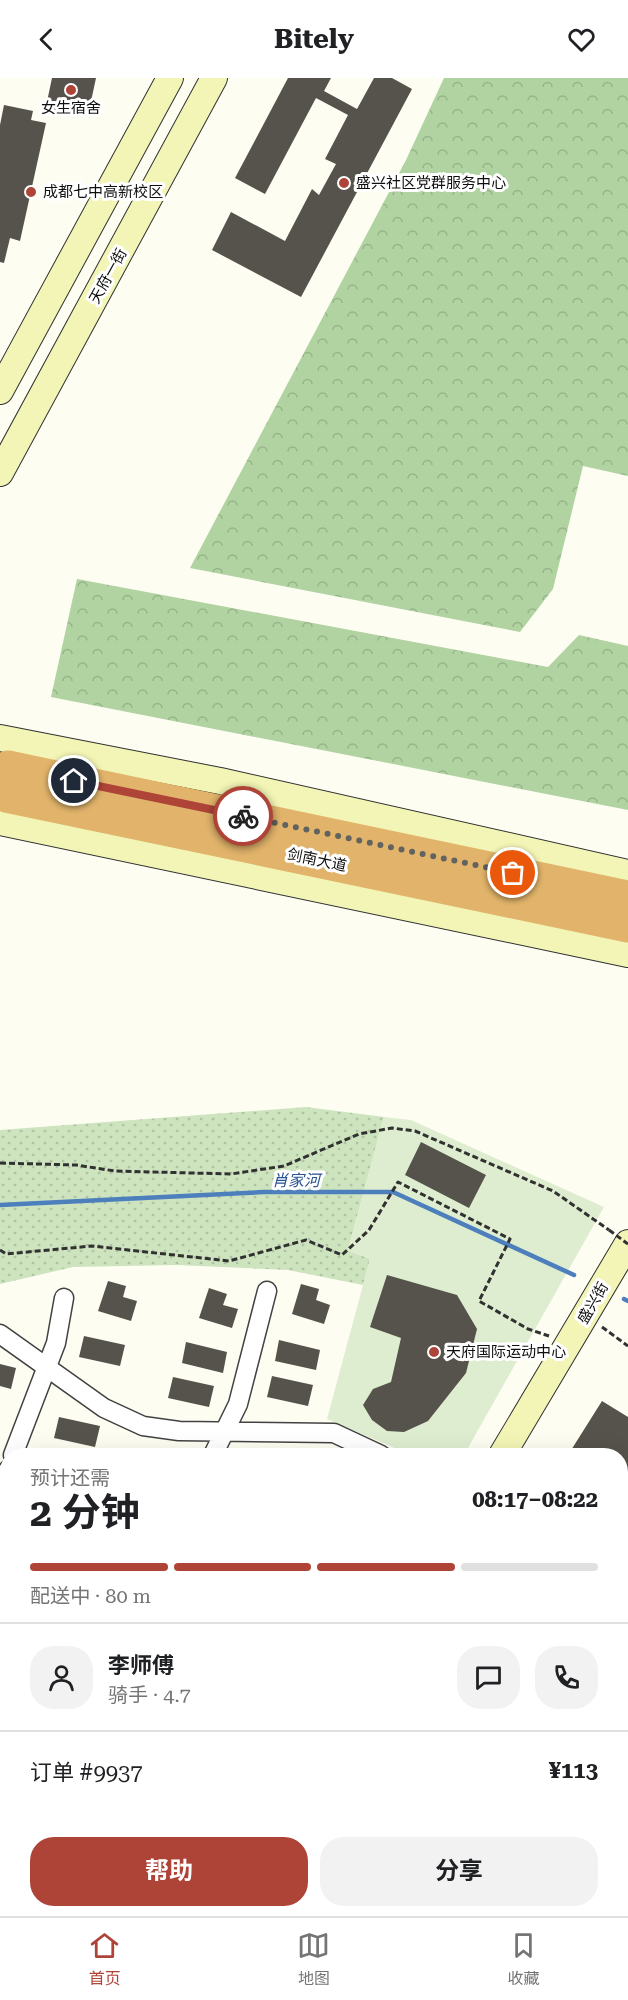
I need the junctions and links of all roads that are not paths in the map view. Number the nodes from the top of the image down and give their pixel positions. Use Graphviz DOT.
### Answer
graph roads {
  1 [pos="170,78"];
  2 [pos="214,78"];
  3 [pos="0,391"];
  4 [pos="0,473"];
  5 [pos="4,768"];
  6 [pos="628,873"];
  7 [pos="628,897"];
  8 [pos="628,926"];
  9 [pos="628,954"];
  10 [pos="622,1239"];
  11 [pos="267,1291"];
  12 [pos="64,1298"];
  13 [pos="0,1334"];
  14 [pos="47,1368"];
  15 [pos="225,1431"];
  16 [pos="16,1448"];
  17 [pos="216,1448"];
  18 [pos="366,1448"];
  19 [pos="506,1448"];
  1 -- 3 [label="main road"];
  2 -- 4 [label="main road, 天府一街"];
  5 -- 6 [label="main road"];
  5 -- 7 [label="highway, 剑南大道"];
  5 -- 8 [label="highway, 剑南大道"];
  5 -- 9 [label="main road"];
  10 -- 19 [label="main road, 盛兴街"];
  11 -- 15 [label="street"];
  12 -- 14 [label="street"];
  13 -- 14 [label="street"];
  14 -- 15 [label="street"];
  14 -- 16 [label="street"];
  15 -- 17 [label="street"];
  15 -- 18 [label="street"];
}
